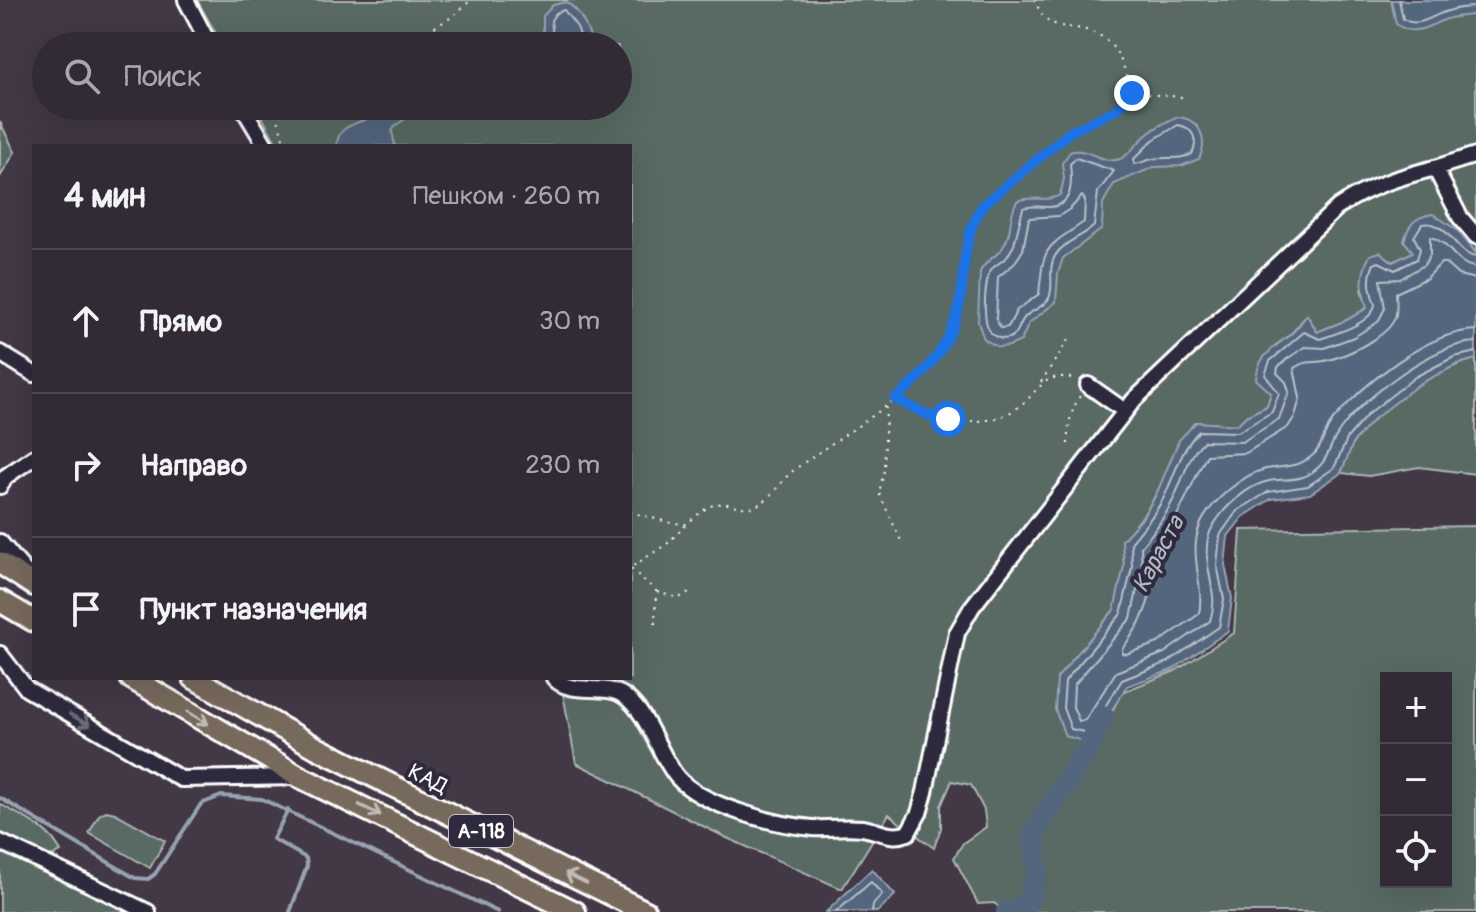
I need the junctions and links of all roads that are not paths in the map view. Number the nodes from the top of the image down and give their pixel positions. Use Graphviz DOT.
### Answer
graph roads {
  1 [pos="186,0"];
  2 [pos="203,32"];
  3 [pos="250,120"];
  4 [pos="265,144"];
  5 [pos="1476,155"];
  6 [pos="1435,168"];
  7 [pos="1476,236"];
  8 [pos="0,353"];
  9 [pos="32,373"];
  10 [pos="1088,385"];
  11 [pos="1125,411"];
  12 [pos="32,458"];
  13 [pos="0,486"];
  14 [pos="0,542"];
  15 [pos="0,563"];
  16 [pos="32,582"];
  17 [pos="32,583"];
  18 [pos="0,601"];
  19 [pos="32,620"];
  20 [pos="0,654"];
  21 [pos="134,680"];
  22 [pos="198,680"];
  23 [pos="558,680"];
  24 [pos="300,777"];
  25 [pos="0,842"];
  26 [pos="148,912"];
  27 [pos="575,912"];
  28 [pos="646,912"];
  1 -- 2 [label="street"];
  3 -- 4 [label="street"];
  5 -- 6 [label="street"];
  6 -- 7 [label="street"];
  6 -- 11 [label="street"];
  8 -- 9 [label="street"];
  10 -- 11 [label="street"];
  11 -- 23 [label="street"];
  12 -- 13 [label="street"];
  14 -- 16 [label="street"];
  15 -- 17 [label="highway"];
  18 -- 19 [label="highway"];
  20 -- 24 [label="street, one-way"];
  21 -- 24 [label="highway, А-118, one-way"];
  28 -- 22 [label="highway, КАД / А-118, one-way"];
  24 -- 27 [label="highway, А-118, one-way"];
  25 -- 26 [label="street"];
}
